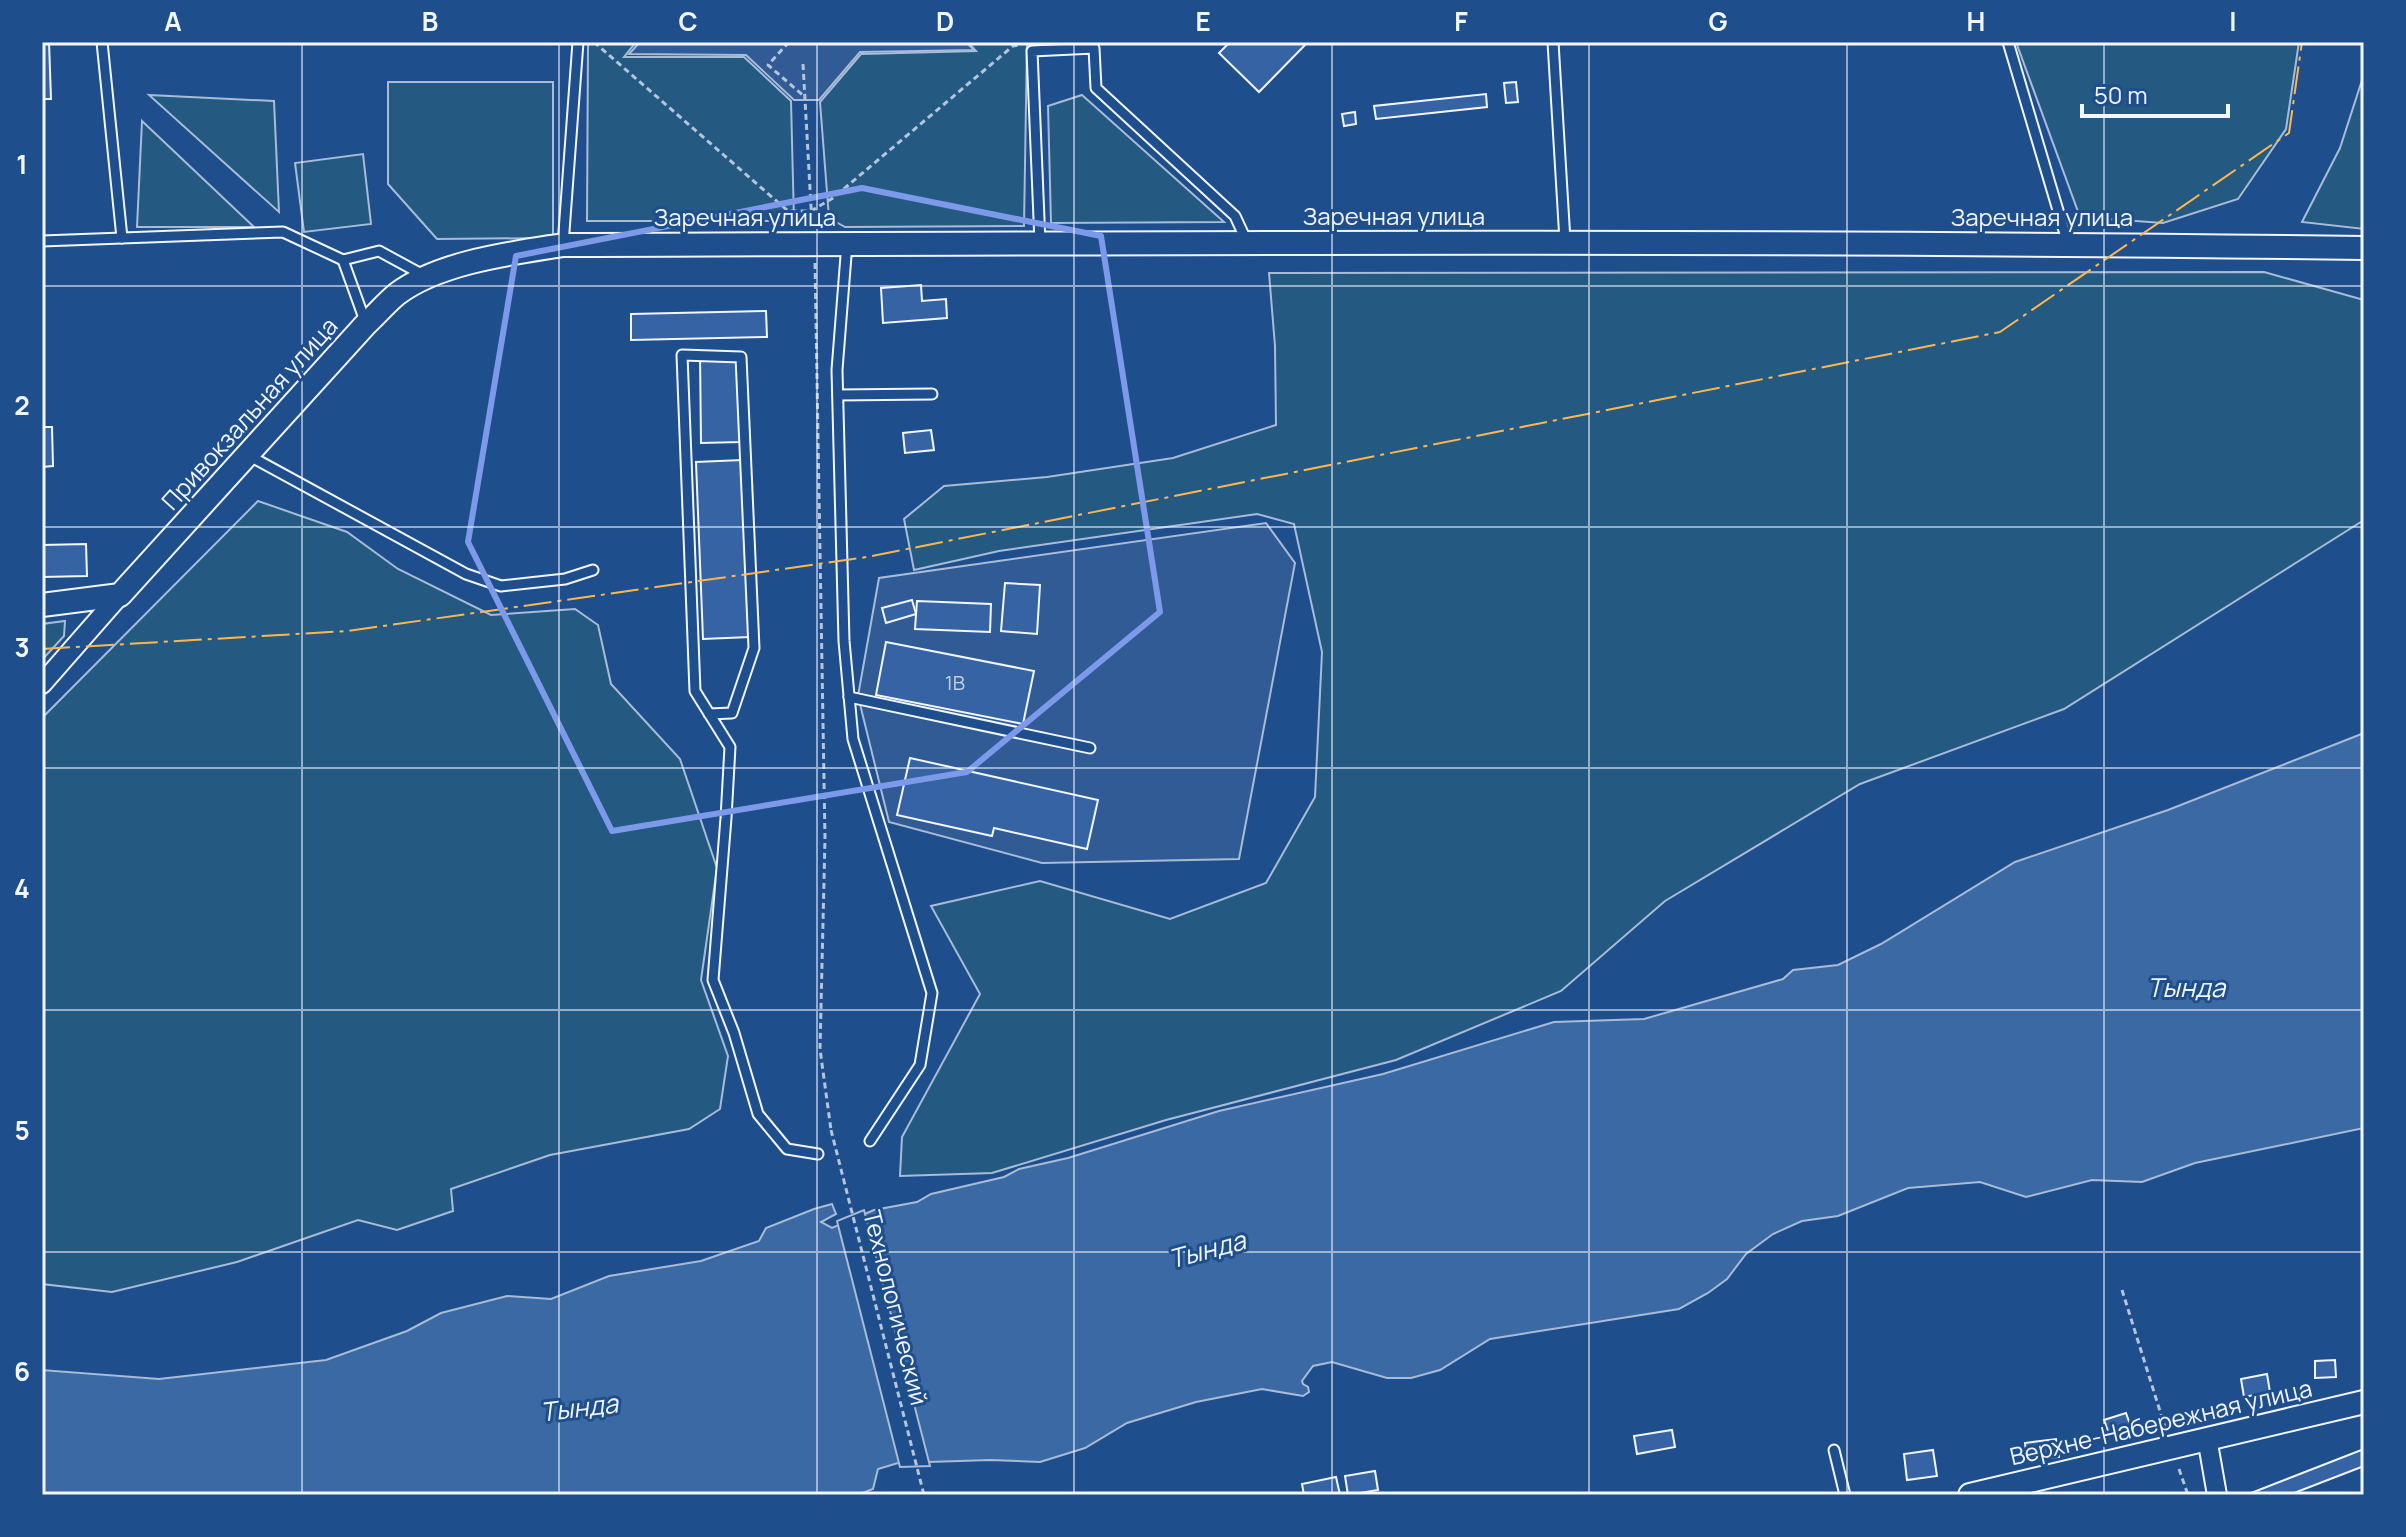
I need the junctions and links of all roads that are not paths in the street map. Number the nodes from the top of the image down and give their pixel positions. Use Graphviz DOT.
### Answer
graph roads {
  1 [pos="102,42"];
  2 [pos="578,42"];
  3 [pos="1553,42"];
  4 [pos="2008,42"];
  5 [pos="1095,45"];
  6 [pos="122,238"];
  7 [pos="42,241"];
  8 [pos="1247,242"];
  9 [pos="847,243"];
  10 [pos="1040,243"];
  11 [pos="1565,244"];
  12 [pos="2068,244"];
  13 [pos="563,245"];
  14 [pos="2364,248"];
  15 [pos="343,260"];
  16 [pos="427,277"];
  17 [pos="366,324"];
  18 [pos="932,394"];
  19 [pos="838,395"];
  20 [pos="248,455"];
  21 [pos="593,570"];
  22 [pos="120,595"];
  23 [pos="42,605"];
  24 [pos="42,684"];
  25 [pos="849,697"];
  26 [pos="709,714"];
  27 [pos="1090,748"];
  28 [pos="870,1141"];
  29 [pos="818,1154"];
  30 [pos="2364,1402"];
  31 [pos="2207,1438"];
  32 [pos="1834,1450"];
  33 [pos="1845,1495"];
  34 [pos="1970,1495"];
  35 [pos="2217,1495"];
  1 -- 6 [label="lane"];
  2 -- 13 [label="lane"];
  3 -- 11 [label="lane"];
  4 -- 12 [label="lane"];
  5 -- 8 [label="lane"];
  5 -- 10 [label="lane"];
  6 -- 7 [label="lane"];
  6 -- 15 [label="lane"];
  8 -- 10 [label="street, Заречная улица"];
  8 -- 11 [label="street, Заречная улица"];
  9 -- 10 [label="street, Заречная улица"];
  9 -- 13 [label="street, Заречная улица"];
  9 -- 19 [label="lane"];
  11 -- 12 [label="street, Заречная улица"];
  12 -- 14 [label="street, Заречная улица"];
  13 -- 16 [label="street, Заречная улица"];
  15 -- 16 [label="lane"];
  15 -- 17 [label="lane"];
  16 -- 17 [label="street, Привокзальная улица"];
  17 -- 20 [label="street, Привокзальная улица"];
  18 -- 19 [label="lane"];
  19 -- 25 [label="lane"];
  20 -- 21 [label="lane"];
  20 -- 22 [label="street, Привокзальная улица"];
  22 -- 23 [label="street"];
  22 -- 24 [label="street"];
  25 -- 27 [label="lane"];
  25 -- 28 [label="lane"];
  26 -- 26 [label="lane"];
  26 -- 29 [label="lane"];
  30 -- 31 [label="street, Верхне-Набережная улица"];
  31 -- 34 [label="street, Верхне-Набережная улица"];
  31 -- 35 [label="street"];
  32 -- 33 [label="lane"];
}
